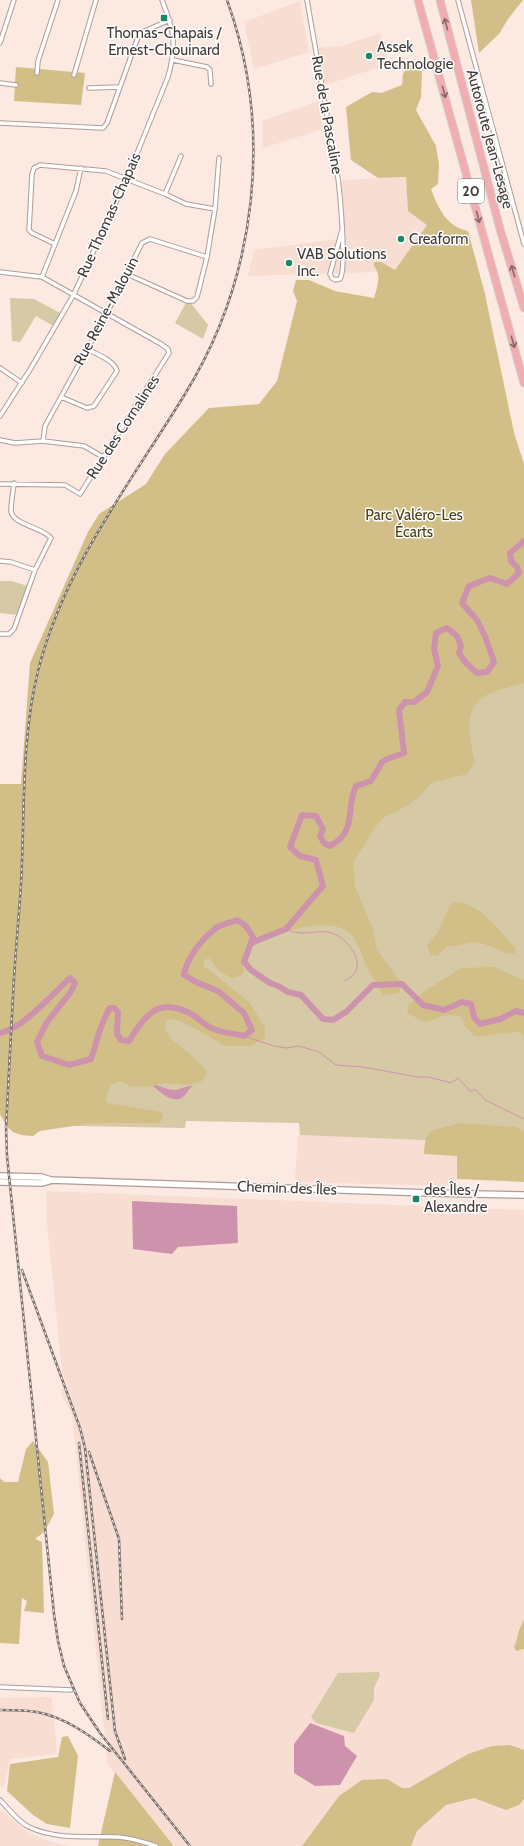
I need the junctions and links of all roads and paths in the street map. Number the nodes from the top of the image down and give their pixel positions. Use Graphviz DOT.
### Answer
graph roads {
  1 [pos="14,0"];
  2 [pos="58,0"];
  3 [pos="96,0"];
  4 [pos="162,0"];
  5 [pos="307,0"];
  6 [pos="418,0"];
  7 [pos="440,0"];
  8 [pos="458,0"];
  9 [pos="170,20"];
  10 [pos="0,43"];
  11 [pos="173,60"];
  12 [pos="37,73"];
  13 [pos="74,74"];
  14 [pos="0,83"];
  15 [pos="211,84"];
  16 [pos="16,85"];
  17 [pos="120,87"];
  18 [pos="88,88"];
  19 [pos="0,123"];
  20 [pos="180,156"];
  21 [pos="219,158"];
  22 [pos="81,168"];
  23 [pos="127,178"];
  24 [pos="165,194"];
  25 [pos="215,209"];
  26 [pos="342,230"];
  27 [pos="55,244"];
  28 [pos="524,244"];
  29 [pos="207,257"];
  30 [pos="0,272"];
  31 [pos="127,274"];
  32 [pos="42,277"];
  33 [pos="74,294"];
  34 [pos="524,308"];
  35 [pos="107,313"];
  36 [pos="87,349"];
  37 [pos="0,368"];
  38 [pos="22,382"];
  39 [pos="524,383"];
  40 [pos="61,397"];
  41 [pos="0,416"];
  42 [pos="0,440"];
  43 [pos="43,441"];
  44 [pos="103,457"];
  45 [pos="14,483"];
  46 [pos="0,484"];
  47 [pos="0,561"];
  48 [pos="35,570"];
  49 [pos="0,634"];
  50 [pos="0,1176"];
  51 [pos="51,1180"];
  52 [pos="0,1182"];
  53 [pos="524,1195"];
  54 [pos="0,1687"];
  55 [pos="70,1690"];
  56 [pos="0,1800"];
  57 [pos="156,1846"];
  1 -- 10 [label="street"];
  2 -- 12 [label="street"];
  3 -- 13 [label="street"];
  4 -- 9 [label="street, Rue Thomas-Chapais"];
  5 -- 26 [label="street, Rue de la Pascaline"];
  6 -- 39 [label="highway, 20, one-way"];
  34 -- 7 [label="highway, Autoroute Jean-Lesage / 20, one-way"];
  8 -- 28 [label="street"];
  9 -- 11 [label="street, Rue Thomas-Chapais"];
  9 -- 17 [label="street"];
  11 -- 15 [label="street"];
  11 -- 23 [label="street, Rue Thomas-Chapais"];
  14 -- 16 [label="street"];
  17 -- 18 [label="street"];
  17 -- 19 [label="street"];
  20 -- 24 [label="street"];
  21 -- 25 [label="street"];
  22 -- 23 [label="street"];
  22 -- 27 [label="street"];
  22 -- 27 [label="street"];
  23 -- 24 [label="street"];
  23 -- 33 [label="street, Rue Thomas-Chapais"];
  24 -- 25 [label="street"];
  25 -- 29 [label="street"];
  26 -- 26 [label="street, Rue de la Pascaline"];
  27 -- 32 [label="street"];
  29 -- 31 [label="street, Rue Reine-Malouin"];
  29 -- 31 [label="street"];
  30 -- 32 [label="street"];
  31 -- 35 [label="street, Rue Reine-Malouin"];
  32 -- 33 [label="street"];
  33 -- 35 [label="street"];
  33 -- 38 [label="street, Rue Thomas-Chapais"];
  35 -- 36 [label="street, Rue Reine-Malouin"];
  35 -- 44 [label="street, Rue des Cornalines"];
  36 -- 40 [label="street, Rue Reine-Malouin"];
  36 -- 40 [label="street"];
  37 -- 38 [label="street"];
  38 -- 41 [label="street, Rue Thomas-Chapais"];
  40 -- 43 [label="street, Rue Reine-Malouin"];
  42 -- 43 [label="street"];
  43 -- 44 [label="street"];
  44 -- 45 [label="street, Rue des Cornalines"];
  45 -- 46 [label="street, Rue des Cornalines"];
  45 -- 48 [label="street"];
  47 -- 48 [label="street"];
  48 -- 49 [label="street"];
  50 -- 51 [label="main road, Chemin des Îles"];
  51 -- 52 [label="main road, Chemin des Îles"];
  51 -- 53 [label="main road, Chemin des Îles"];
  54 -- 55 [label="street"];
  56 -- 57 [label="street"];
}
